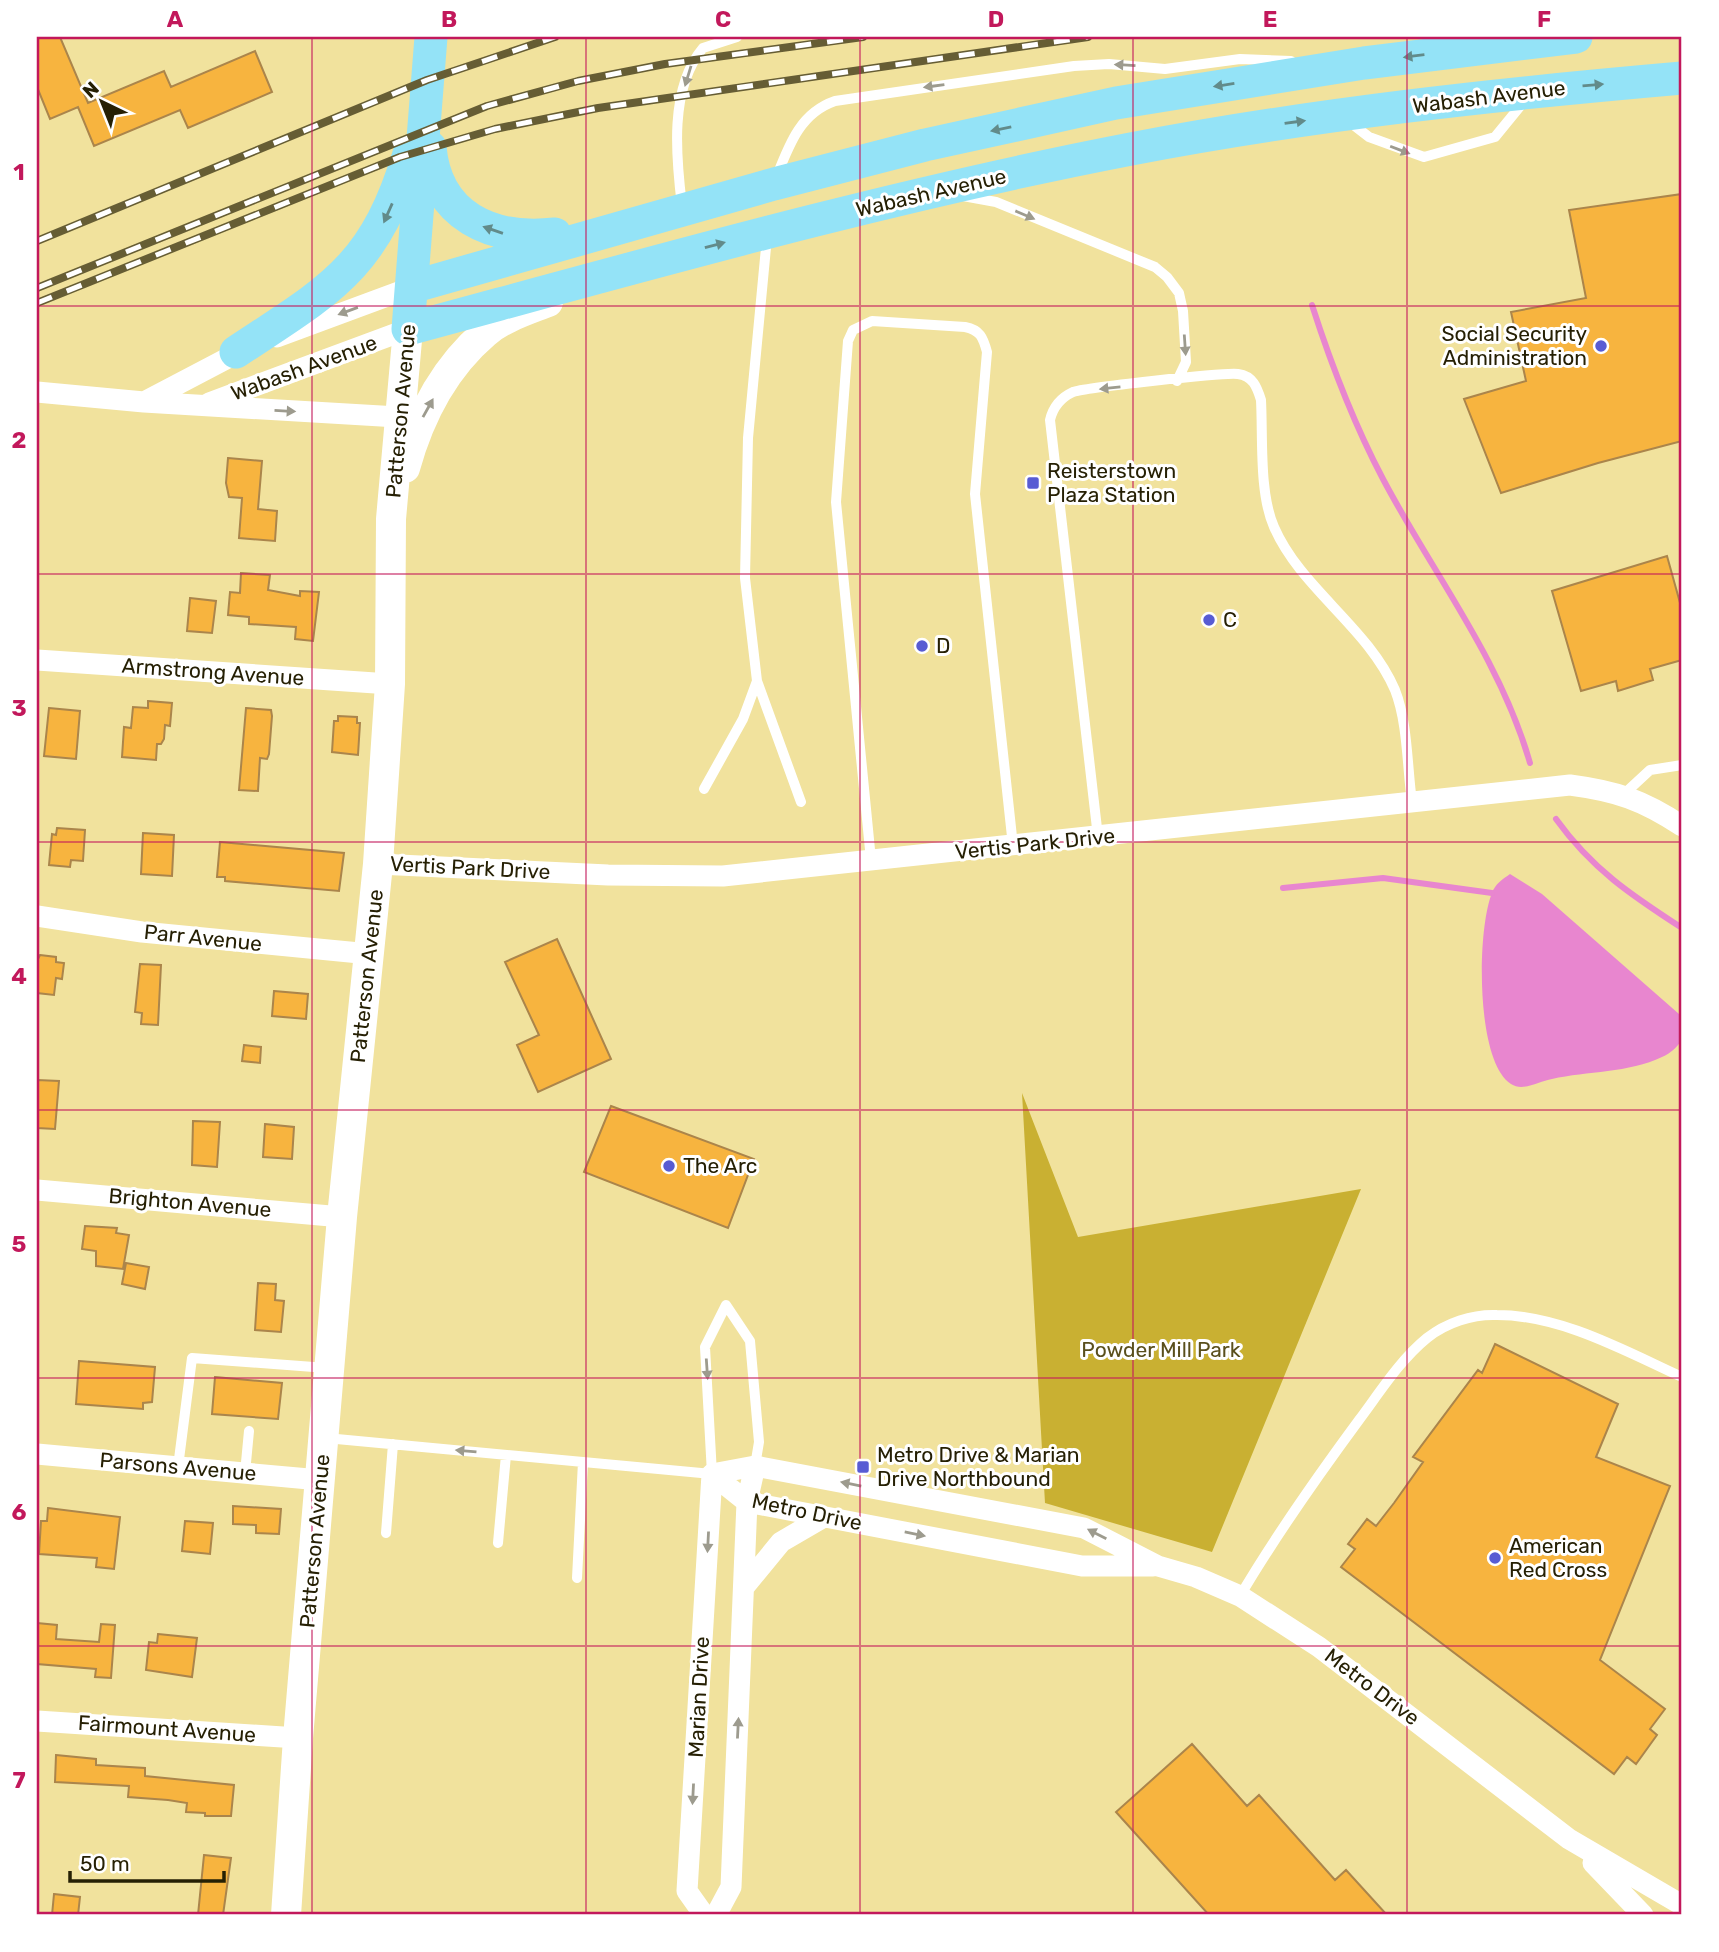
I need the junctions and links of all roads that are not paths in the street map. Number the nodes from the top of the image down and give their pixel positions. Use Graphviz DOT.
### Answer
graph roads {
  1 [pos="431,37"];
  2 [pos="737,37"];
  3 [pos="1473,37"];
  4 [pos="1565,38"];
  5 [pos="1364,63"];
  6 [pos="1682,78"];
  7 [pos="1531,92"];
  8 [pos="426,102"];
  9 [pos="1342,115"];
  10 [pos="774,184"];
  11 [pos="936,191"];
  12 [pos="682,210"];
  13 [pos="634,224"];
  14 [pos="767,231"];
  15 [pos="649,262"];
  16 [pos="412,287"];
  17 [pos="408,329"];
  18 [pos="236,352"];
  19 [pos="1177,380"];
  20 [pos="37,392"];
  21 [pos="144,402"];
  22 [pos="201,406"];
  23 [pos="398,417"];
  24 [pos="391,519"];
  25 [pos="37,660"];
  26 [pos="757,681"];
  27 [pos="390,684"];
  28 [pos="1682,765"];
  29 [pos="704,789"];
  30 [pos="1623,795"];
  31 [pos="802,802"];
  32 [pos="1412,802"];
  33 [pos="1682,826"];
  34 [pos="1098,837"];
  35 [pos="1013,846"];
  36 [pos="871,860"];
  37 [pos="377,864"];
  38 [pos="37,916"];
  39 [pos="370,954"];
  40 [pos="37,1190"];
  41 [pos="342,1217"];
  42 [pos="329,1368"];
  43 [pos="1682,1377"];
  44 [pos="249,1431"];
  45 [pos="323,1438"];
  46 [pos="393,1444"];
  47 [pos="37,1454"];
  48 [pos="506,1455"];
  49 [pos="583,1462"];
  50 [pos="755,1466"];
  51 [pos="178,1467"];
  52 [pos="244,1473"];
  53 [pos="712,1474"];
  54 [pos="320,1480"];
  55 [pos="747,1502"];
  56 [pos="824,1517"];
  57 [pos="387,1533"];
  58 [pos="498,1543"];
  59 [pos="1158,1566"];
  60 [pos="577,1578"];
  61 [pos="744,1587"];
  62 [pos="1240,1596"];
  63 [pos="37,1721"];
  64 [pos="298,1738"];
  65 [pos="1569,1839"];
  66 [pos="1682,1905"];
  67 [pos="286,1915"];
  68 [pos="704,1915"];
  69 [pos="716,1915"];
  70 [pos="1643,1915"];
  1 -- 8 [label="main road, Patterson Avenue"];
  2 -- 12 [label="lane, one-way"];
  3 -- 4 [label="lane"];
  4 -- 5 [label="main road, Wabash Avenue, one-way"];
  5 -- 10 [label="main road, Wabash Avenue, one-way"];
  5 -- 10 [label="lane, one-way"];
  7 -- 6 [label="main road, Wabash Avenue, one-way"];
  7 -- 9 [label="main road, Wabash Avenue"];
  9 -- 7 [label="lane, one-way"];
  13 -- 8 [label="main road, one-way"];
  8 -- 16 [label="main road, Patterson Avenue"];
  8 -- 18 [label="main road, one-way"];
  11 -- 9 [label="main road, Wabash Avenue, one-way"];
  10 -- 12 [label="main road, Wabash Avenue"];
  11 -- 14 [label="main road, Wabash Avenue"];
  11 -- 19 [label="lane, one-way"];
  12 -- 13 [label="main road, Wabash Avenue"];
  13 -- 16 [label="main road, Wabash Avenue"];
  15 -- 14 [label="main road, Wabash Avenue, one-way"];
  14 -- 26 [label="lane"];
  15 -- 17 [label="main road, Wabash Avenue"];
  24 -- 15 [label="main road, one-way"];
  16 -- 17 [label="main road, Patterson Avenue"];
  16 -- 18 [label="street, Wabash Avenue, one-way"];
  17 -- 22 [label="street, Wabash Avenue"];
  17 -- 23 [label="main road, Patterson Avenue"];
  18 -- 21 [label="street, Wabash Avenue"];
  19 -- 32 [label="lane"];
  19 -- 34 [label="lane, one-way"];
  20 -- 21 [label="street"];
  21 -- 22 [label="street"];
  22 -- 23 [label="street, one-way"];
  23 -- 24 [label="main road, Patterson Avenue"];
  24 -- 27 [label="main road, Patterson Avenue"];
  25 -- 27 [label="street, Armstrong Avenue"];
  26 -- 29 [label="lane"];
  26 -- 31 [label="lane"];
  27 -- 37 [label="main road, Patterson Avenue"];
  28 -- 30 [label="lane"];
  30 -- 32 [label="street, Vertis Park Drive"];
  30 -- 33 [label="street, Vertis Park Drive"];
  32 -- 34 [label="street, Vertis Park Drive"];
  34 -- 35 [label="street, Vertis Park Drive"];
  35 -- 36 [label="street, Vertis Park Drive"];
  35 -- 36 [label="lane"];
  36 -- 37 [label="street, Vertis Park Drive"];
  37 -- 39 [label="main road, Patterson Avenue"];
  38 -- 39 [label="street, Parr Avenue"];
  39 -- 41 [label="main road, Patterson Avenue"];
  40 -- 41 [label="street, Brighton Avenue"];
  41 -- 42 [label="main road, Patterson Avenue"];
  42 -- 45 [label="main road, Patterson Avenue"];
  42 -- 51 [label="lane"];
  43 -- 62 [label="lane"];
  44 -- 52 [label="lane"];
  45 -- 46 [label="lane"];
  45 -- 54 [label="main road, Patterson Avenue"];
  48 -- 46 [label="lane, one-way"];
  46 -- 57 [label="lane"];
  47 -- 51 [label="street, Parsons Avenue"];
  48 -- 49 [label="lane"];
  48 -- 58 [label="lane"];
  49 -- 53 [label="lane"];
  49 -- 60 [label="lane"];
  50 -- 53 [label="street, Metro Drive"];
  50 -- 53 [label="lane, one-way"];
  50 -- 55 [label="street, Marian Drive"];
  59 -- 50 [label="street, Metro Drive, one-way"];
  51 -- 52 [label="street, Parsons Avenue"];
  52 -- 54 [label="street, Parsons Avenue"];
  53 -- 55 [label="street, Metro Drive"];
  53 -- 68 [label="street, Marian Drive, one-way"];
  54 -- 64 [label="main road, Patterson Avenue"];
  55 -- 56 [label="street, Metro Drive"];
  55 -- 61 [label="street, Marian Drive"];
  56 -- 59 [label="street, Metro Drive, one-way"];
  56 -- 61 [label="street"];
  59 -- 62 [label="street, Metro Drive"];
  69 -- 61 [label="street, Marian Drive, one-way"];
  62 -- 65 [label="street, Metro Drive"];
  63 -- 64 [label="street, Fairmount Avenue"];
  64 -- 67 [label="main road, Patterson Avenue"];
  65 -- 66 [label="street, Metro Drive"];
  65 -- 70 [label="street, Metro Drive"];
}
